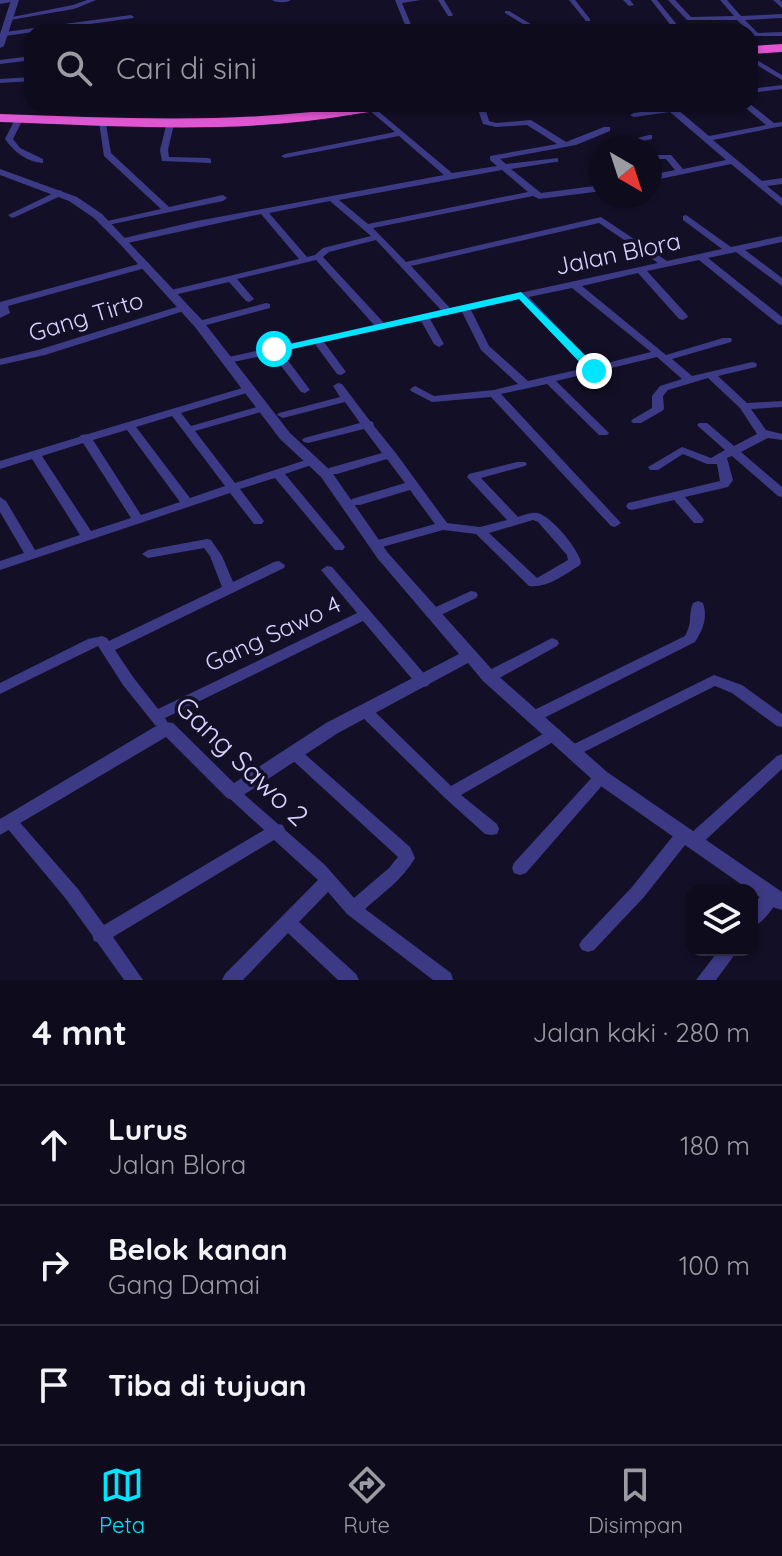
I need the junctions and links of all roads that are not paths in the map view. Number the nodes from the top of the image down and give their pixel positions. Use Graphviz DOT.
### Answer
graph roads {
  1 [pos="93,0"];
  2 [pos="275,0"];
  3 [pos="288,0"];
  4 [pos="418,0"];
  5 [pos="441,0"];
  6 [pos="572,0"];
  7 [pos="654,0"];
  8 [pos="671,0"];
  9 [pos="723,0"];
  10 [pos="776,0"];
  11 [pos="14,1"];
  12 [pos="398,1"];
  13 [pos="0,2"];
  14 [pos="782,6"];
  15 [pos="54,11"];
  16 [pos="507,12"];
  17 [pos="450,15"];
  18 [pos="782,16"];
  19 [pos="131,17"];
  20 [pos="739,18"];
  21 [pos="588,20"];
  22 [pos="53,24"];
  23 [pos="85,24"];
  24 [pos="408,24"];
  25 [pos="526,24"];
  26 [pos="674,24"];
  27 [pos="744,24"];
  28 [pos="6,26"];
  29 [pos="782,34"];
  30 [pos="758,35"];
  31 [pos="758,40"];
  32 [pos="0,46"];
  33 [pos="767,48"];
  34 [pos="782,48"];
  35 [pos="758,49"];
  36 [pos="24,59"];
  37 [pos="0,62"];
  38 [pos="758,63"];
  39 [pos="782,78"];
  40 [pos="24,80"];
  41 [pos="0,81"];
  42 [pos="782,87"];
  43 [pos="758,90"];
  44 [pos="346,112"];
  45 [pos="377,112"];
  46 [pos="482,112"];
  47 [pos="646,112"];
  48 [pos="676,112"];
  49 [pos="757,112"];
  50 [pos="634,115"];
  51 [pos="0,118"];
  52 [pos="19,119"];
  53 [pos="102,124"];
  54 [pos="170,124"];
  55 [pos="777,125"];
  56 [pos="607,129"];
  57 [pos="401,133"];
  58 [pos="594,136"];
  59 [pos="590,138"];
  60 [pos="708,139"];
  61 [pos="565,145"];
  62 [pos="285,156"];
  63 [pos="662,157"];
  64 [pos="555,160"];
  65 [pos="40,161"];
  66 [pos="208,161"];
  67 [pos="733,161"];
  68 [pos="501,167"];
  69 [pos="680,171"];
  70 [pos="1,173"];
  71 [pos="662,175"];
  72 [pos="452,177"];
  73 [pos="782,181"];
  74 [pos="760,184"];
  75 [pos="590,190"];
  76 [pos="60,193"];
  77 [pos="534,193"];
  78 [pos="223,198"];
  79 [pos="333,199"];
  80 [pos="782,203"];
  81 [pos="167,210"];
  82 [pos="263,211"];
  83 [pos="12,215"];
  84 [pos="686,218"];
  85 [pos="106,224"];
  86 [pos="365,227"];
  87 [pos="378,237"];
  88 [pos="782,239"];
  89 [pos="123,241"];
  90 [pos="733,249"];
  91 [pos="700,256"];
  92 [pos="318,257"];
  93 [pos="305,260"];
  94 [pos="665,264"];
  95 [pos="146,265"];
  96 [pos="404,265"];
  97 [pos="640,270"];
  98 [pos="231,278"];
  99 [pos="782,283"];
  100 [pos="574,284"];
  101 [pos="170,293"];
  102 [pos="521,295"];
  103 [pos="249,299"];
  104 [pos="266,306"];
  105 [pos="183,308"];
  106 [pos="465,308"];
  107 [pos="447,311"];
  108 [pos="0,315"];
  109 [pos="424,317"];
  110 [pos="683,317"];
  111 [pos="782,322"];
  112 [pos="199,324"];
  113 [pos="381,326"];
  114 [pos="317,340"];
  115 [pos="727,340"];
  116 [pos="439,344"];
  117 [pos="274,349"];
  118 [pos="663,356"];
  119 [pos="228,360"];
  120 [pos="0,362"];
  121 [pos="752,365"];
  122 [pos="594,371"];
  123 [pos="341,372"];
  124 [pos="710,374"];
  125 [pos="689,379"];
  126 [pos="549,380"];
  127 [pos="526,385"];
  128 [pos="338,386"];
  129 [pos="249,389"];
  130 [pos="415,389"];
  131 [pos="305,390"];
  132 [pos="494,393"];
  133 [pos="348,398"];
  134 [pos="782,404"];
  135 [pos="744,406"];
  136 [pos="264,408"];
  137 [pos="174,411"];
  138 [pos="283,415"];
  139 [pos="637,421"];
  140 [pos="369,424"];
  141 [pos="129,425"];
  142 [pos="703,425"];
  143 [pos="760,429"];
  144 [pos="188,430"];
  145 [pos="603,433"];
  146 [pos="85,437"];
  147 [pos="782,437"];
  148 [pos="308,440"];
  149 [pos="735,451"];
  150 [pos="35,454"];
  151 [pos="391,454"];
  152 [pos="721,457"];
  153 [pos="313,461"];
  154 [pos="521,464"];
  155 [pos="0,465"];
  156 [pos="463,465"];
  157 [pos="654,467"];
  158 [pos="333,471"];
  159 [pos="278,474"];
  160 [pos="473,477"];
  161 [pos="412,485"];
  162 [pos="234,489"];
  163 [pos="781,491"];
  164 [pos="677,495"];
  165 [pos="0,501"];
  166 [pos="356,502"];
  167 [pos="188,504"];
  168 [pos="632,506"];
  169 [pos="138,520"];
  170 [pos="514,520"];
  171 [pos="698,520"];
  172 [pos="258,521"];
  173 [pos="615,523"];
  174 [pos="443,526"];
  175 [pos="480,531"];
  176 [pos="88,537"];
  177 [pos="375,545"];
  178 [pos="339,547"];
  179 [pos="148,554"];
  180 [pos="32,556"];
  181 [pos="279,565"];
  182 [pos="0,566"];
  183 [pos="327,570"];
  184 [pos="228,587"];
  185 [pos="471,595"];
  186 [pos="698,606"];
  187 [pos="432,614"];
  188 [pos="365,615"];
  189 [pos="552,643"];
  190 [pos="108,647"];
  191 [pos="468,656"];
  192 [pos="489,677"];
  193 [pos="423,682"];
  194 [pos="0,689"];
  195 [pos="365,711"];
  196 [pos="535,716"];
  197 [pos="161,722"];
  198 [pos="782,722"];
  199 [pos="555,734"];
  200 [pos="573,751"];
  201 [pos="293,752"];
  202 [pos="782,760"];
  203 [pos="601,777"];
  204 [pos="233,793"];
  205 [pos="450,794"];
  206 [pos="5,825"];
  207 [pos="491,829"];
  208 [pos="277,830"];
  209 [pos="688,839"];
  210 [pos="520,868"];
  211 [pos="327,882"];
  212 [pos="777,898"];
  213 [pos="353,909"];
  214 [pos="758,915"];
  215 [pos="287,922"];
  216 [pos="100,936"];
  217 [pos="588,945"];
  218 [pos="724,956"];
  219 [pos="241,977"];
  220 [pos="445,979"];
  221 [pos="134,980"];
  222 [pos="350,980"];
  223 [pos="705,980"];
  1 -- 15 [label="street"];
  2 -- 3 [label="street"];
  4 -- 12 [label="street"];
  5 -- 17 [label="street"];
  6 -- 21 [label="street"];
  7 -- 26 [label="street"];
  8 -- 20 [label="street"];
  9 -- 20 [label="street"];
  10 -- 14 [label="street"];
  11 -- 13 [label="street"];
  11 -- 28 [label="street"];
  12 -- 24 [label="street"];
  15 -- 22 [label="street"];
  15 -- 28 [label="street"];
  16 -- 25 [label="street"];
  18 -- 20 [label="street"];
  19 -- 23 [label="street"];
  20 -- 27 [label="street"];
  28 -- 32 [label="street"];
  29 -- 30 [label="street"];
  31 -- 33 [label="street"];
  33 -- 34 [label="highway"];
  33 -- 35 [label="highway"];
  36 -- 37 [label="street"];
  38 -- 39 [label="street"];
  40 -- 41 [label="street"];
  42 -- 43 [label="street"];
  44 -- 54 [label="highway"];
  45 -- 57 [label="street"];
  46 -- 61 [label="street"];
  47 -- 50 [label="street"];
  48 -- 60 [label="street"];
  49 -- 55 [label="street"];
  51 -- 52 [label="highway"];
  52 -- 53 [label="highway"];
  52 -- 65 [label="street"];
  53 -- 54 [label="highway"];
  53 -- 81 [label="street"];
  54 -- 66 [label="street"];
  55 -- 60 [label="street"];
  56 -- 58 [label="street"];
  57 -- 62 [label="street"];
  57 -- 72 [label="street"];
  59 -- 61 [label="street"];
  60 -- 67 [label="street"];
  61 -- 68 [label="street"];
  63 -- 69 [label="street"];
  64 -- 68 [label="street"];
  67 -- 69 [label="street"];
  67 -- 74 [label="street"];
  68 -- 72 [label="street"];
  68 -- 77 [label="street"];
  69 -- 71 [label="street"];
  70 -- 76 [label="street"];
  72 -- 79 [label="street"];
  73 -- 74 [label="street"];
  74 -- 80 [label="street"];
  75 -- 77 [label="street"];
  76 -- 83 [label="street"];
  76 -- 85 [label="street"];
  77 -- 86 [label="street"];
  78 -- 81 [label="street"];
  79 -- 82 [label="street"];
  79 -- 86 [label="street"];
  81 -- 85 [label="street"];
  82 -- 89 [label="street"];
  82 -- 93 [label="street"];
  84 -- 90 [label="street"];
  85 -- 89 [label="street"];
  86 -- 87 [label="street"];
  87 -- 92 [label="street"];
  87 -- 96 [label="street"];
  88 -- 90 [label="street, Jalan Blora"];
  89 -- 95 [label="street"];
  90 -- 91 [label="street, Jalan Blora"];
  90 -- 99 [label="street"];
  91 -- 94 [label="street, Jalan Blora"];
  91 -- 111 [label="street"];
  92 -- 93 [label="street"];
  92 -- 113 [label="street"];
  93 -- 98 [label="street"];
  94 -- 96 [label="street"];
  94 -- 97 [label="street, Jalan Blora"];
  95 -- 101 [label="street"];
  95 -- 108 [label="street"];
  96 -- 107 [label="street"];
  97 -- 100 [label="street, Jalan Blora"];
  97 -- 110 [label="street"];
  98 -- 101 [label="street"];
  98 -- 103 [label="street"];
  100 -- 102 [label="street, Jalan Blora"];
  100 -- 118 [label="street"];
  101 -- 105 [label="street"];
  102 -- 106 [label="street, Jalan Blora"];
  102 -- 122 [label="street"];
  104 -- 112 [label="street"];
  105 -- 112 [label="street"];
  105 -- 120 [label="street, Gang Tirto"];
  106 -- 107 [label="street, Jalan Blora"];
  106 -- 127 [label="street"];
  107 -- 109 [label="street, Jalan Blora"];
  109 -- 113 [label="street, Jalan Blora"];
  109 -- 116 [label="street"];
  112 -- 119 [label="street"];
  113 -- 114 [label="street, Jalan Blora"];
  114 -- 117 [label="street, Jalan Blora"];
  114 -- 123 [label="street"];
  115 -- 118 [label="street"];
  117 -- 119 [label="street, Jalan Blora"];
  117 -- 131 [label="street"];
  118 -- 122 [label="street"];
  118 -- 125 [label="street"];
  119 -- 129 [label="street"];
  121 -- 124 [label="street"];
  122 -- 126 [label="street"];
  124 -- 125 [label="street"];
  124 -- 135 [label="street"];
  125 -- 139 [label="street"];
  126 -- 127 [label="street"];
  126 -- 145 [label="street"];
  127 -- 132 [label="street"];
  128 -- 133 [label="street"];
  129 -- 136 [label="street"];
  129 -- 137 [label="street"];
  130 -- 132 [label="street"];
  132 -- 173 [label="street"];
  133 -- 138 [label="street"];
  133 -- 140 [label="street"];
  134 -- 135 [label="street"];
  135 -- 143 [label="street"];
  136 -- 144 [label="street"];
  136 -- 153 [label="street"];
  137 -- 141 [label="street"];
  137 -- 144 [label="street"];
  140 -- 148 [label="street"];
  140 -- 151 [label="street"];
  141 -- 146 [label="street"];
  141 -- 167 [label="street"];
  142 -- 149 [label="street"];
  143 -- 147 [label="street"];
  143 -- 149 [label="street"];
  144 -- 162 [label="street"];
  146 -- 150 [label="street"];
  146 -- 169 [label="street"];
  149 -- 152 [label="street"];
  149 -- 163 [label="street"];
  150 -- 155 [label="street"];
  150 -- 176 [label="street"];
  151 -- 158 [label="street"];
  151 -- 161 [label="street"];
  152 -- 157 [label="street"];
  152 -- 164 [label="street"];
  153 -- 159 [label="street"];
  153 -- 177 [label="street"];
  154 -- 160 [label="street"];
  156 -- 160 [label="street"];
  159 -- 162 [label="street"];
  159 -- 178 [label="street"];
  160 -- 170 [label="street"];
  161 -- 166 [label="street"];
  161 -- 174 [label="street"];
  162 -- 167 [label="street"];
  162 -- 172 [label="street"];
  164 -- 168 [label="street"];
  164 -- 171 [label="street"];
  165 -- 180 [label="street"];
  167 -- 169 [label="street"];
  169 -- 176 [label="street"];
  170 -- 175 [label="street"];
  170 -- 175 [label="street"];
  174 -- 175 [label="street"];
  174 -- 177 [label="street"];
  176 -- 180 [label="street"];
  177 -- 187 [label="street"];
  179 -- 184 [label="street"];
  180 -- 182 [label="street"];
  181 -- 184 [label="street"];
  183 -- 188 [label="street, Gang Sawo 4"];
  184 -- 190 [label="street"];
  185 -- 187 [label="street"];
  186 -- 196 [label="street"];
  187 -- 191 [label="street"];
  188 -- 193 [label="street, Gang Sawo 4"];
  188 -- 197 [label="street, Gang Sawo 4"];
  189 -- 192 [label="street"];
  190 -- 194 [label="street"];
  190 -- 197 [label="street, Gang Sawo 2"];
  191 -- 192 [label="street"];
  191 -- 193 [label="street"];
  192 -- 196 [label="street"];
  193 -- 195 [label="street"];
  195 -- 201 [label="street"];
  195 -- 205 [label="street"];
  196 -- 199 [label="street"];
  197 -- 204 [label="street, Gang Sawo 2"];
  197 -- 206 [label="street"];
  198 -- 200 [label="street"];
  199 -- 200 [label="street"];
  199 -- 205 [label="street"];
  200 -- 203 [label="street"];
  201 -- 204 [label="street"];
  201 -- 213 [label="street"];
  202 -- 209 [label="street"];
  203 -- 209 [label="street"];
  203 -- 210 [label="street"];
  204 -- 208 [label="street, Gang Sawo 2"];
  205 -- 207 [label="street"];
  206 -- 216 [label="street"];
  208 -- 211 [label="street, Gang Sawo 2"];
  208 -- 216 [label="street"];
  209 -- 212 [label="street"];
  209 -- 217 [label="street"];
  211 -- 213 [label="street, Gang Sawo 2"];
  211 -- 215 [label="street"];
  212 -- 214 [label="street"];
  213 -- 220 [label="street, Gang Sawo 2"];
  215 -- 219 [label="street"];
  215 -- 222 [label="street"];
  216 -- 221 [label="street"];
  218 -- 223 [label="street"];
}
